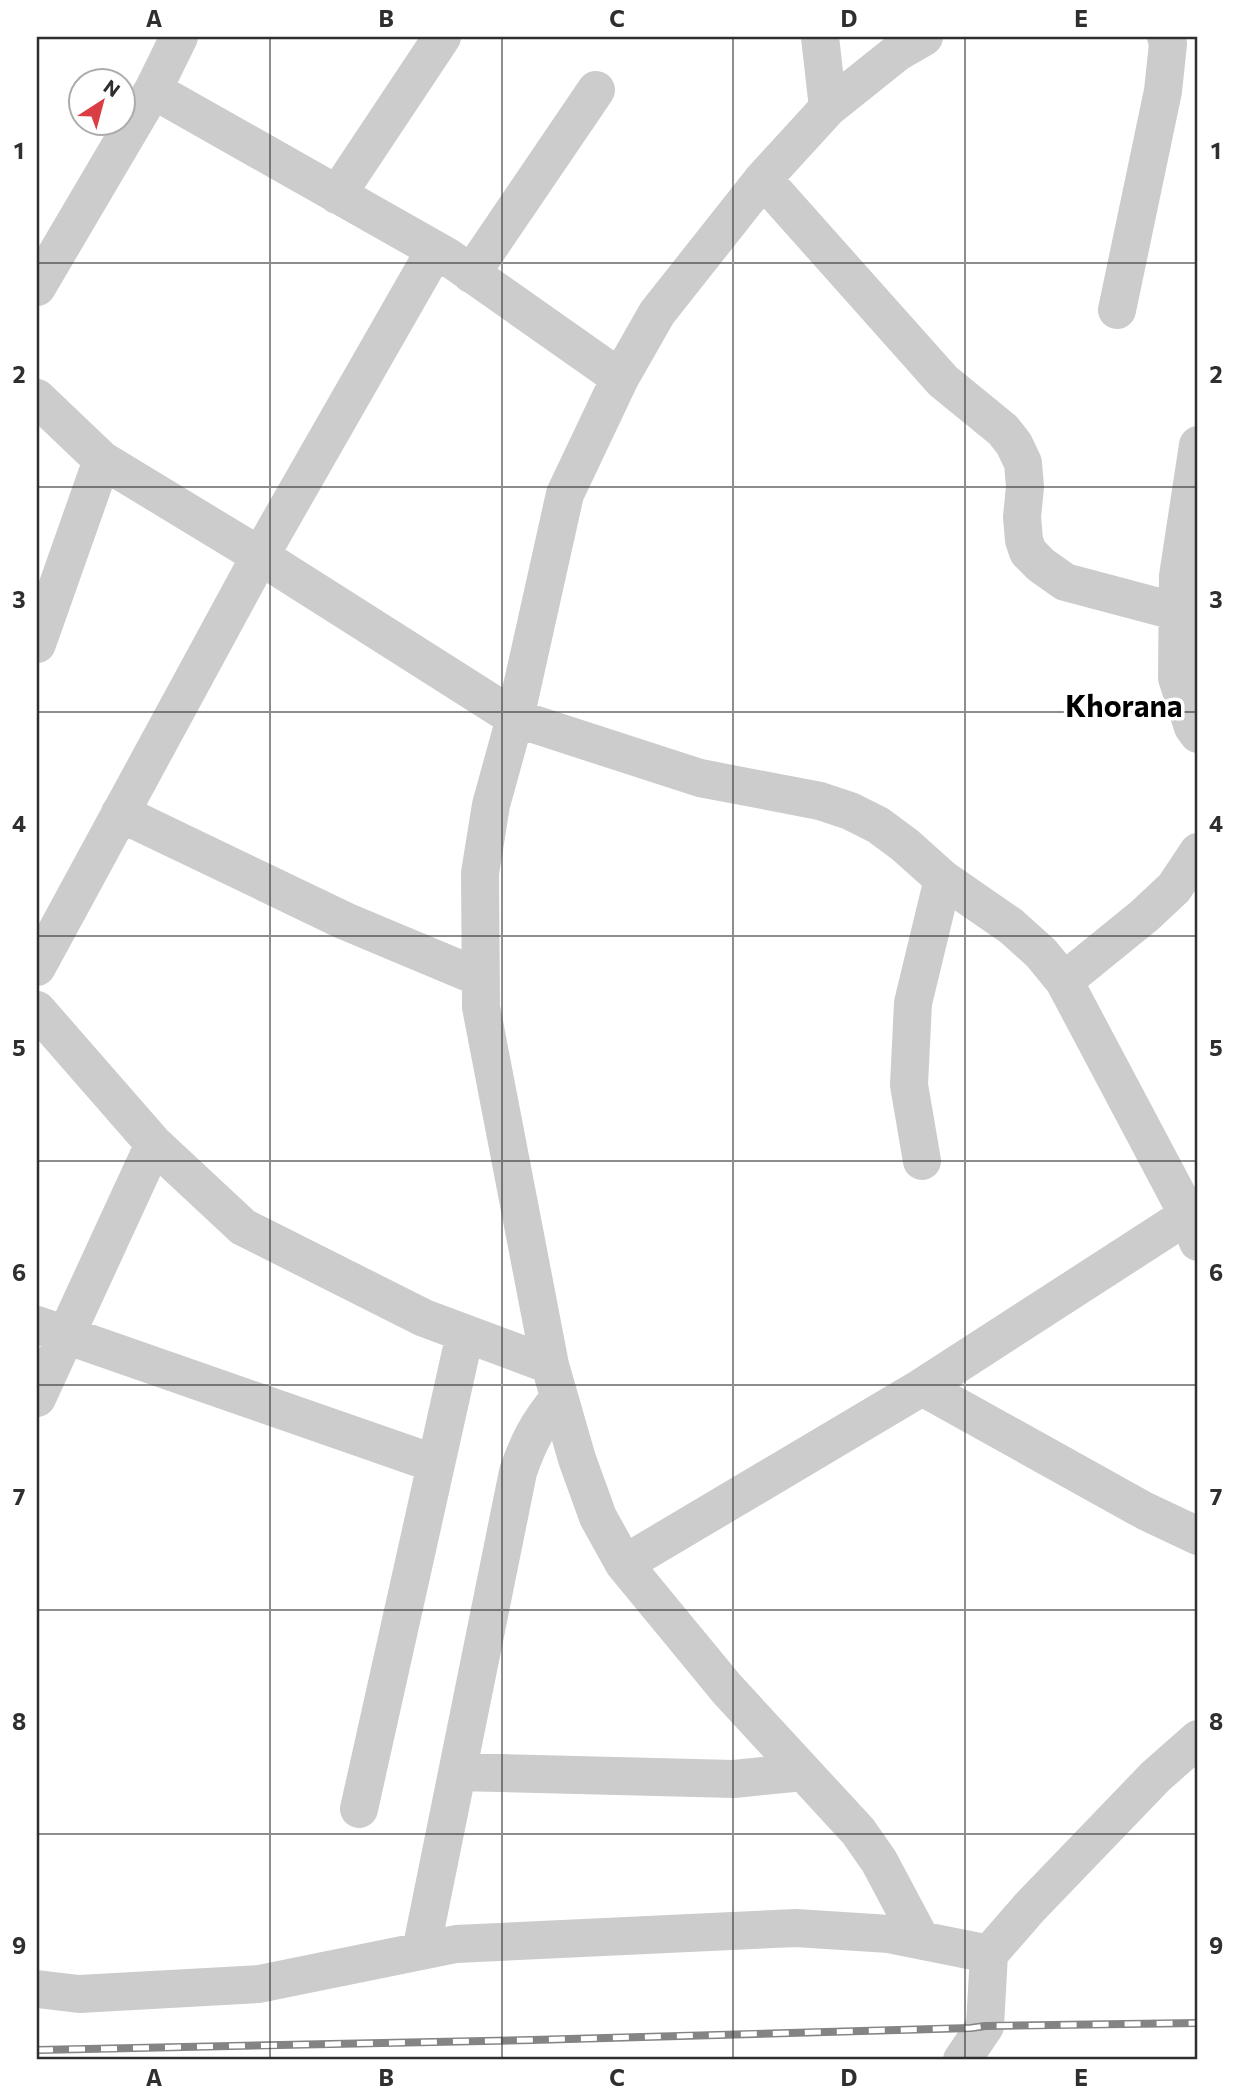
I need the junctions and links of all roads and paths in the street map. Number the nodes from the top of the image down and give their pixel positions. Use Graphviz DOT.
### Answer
graph roads {
  1 [pos="179,37"];
  2 [pos="442,37"];
  3 [pos="820,37"];
  4 [pos="924,37"];
  5 [pos="1166,37"];
  6 [pos="153,90"];
  7 [pos="596,90"];
  8 [pos="828,107"];
  9 [pos="763,179"];
  10 [pos="337,195"];
  11 [pos="435,250"];
  12 [pos="471,274"];
  13 [pos="37,287"];
  14 [pos="1117,310"];
  15 [pos="620,378"];
  16 [pos="37,398"];
  17 [pos="1198,445"];
  18 [pos="102,460"];
  19 [pos="260,556"];
  20 [pos="1178,612"];
  21 [pos="37,644"];
  22 [pos="515,718"];
  23 [pos="1198,734"];
  24 [pos="120,813"];
  25 [pos="1198,852"];
  26 [pos="943,878"];
  27 [pos="37,967"];
  28 [pos="481,978"];
  29 [pos="1065,981"];
  30 [pos="37,1010"];
  31 [pos="154,1144"];
  32 [pos="922,1161"];
  33 [pos="1193,1228"];
  34 [pos="51,1329"];
  35 [pos="465,1334"];
  36 [pos="555,1382"];
  37 [pos="922,1387"];
  38 [pos="37,1398"];
  39 [pos="436,1464"];
  40 [pos="1198,1536"];
  41 [pos="624,1564"];
  42 [pos="1198,1739"];
  43 [pos="458,1772"];
  44 [pos="803,1772"];
  45 [pos="359,1808"];
  46 [pos="920,1940"];
  47 [pos="421,1951"];
  48 [pos="989,1954"];
  49 [pos="37,1989"];
  50 [pos="962,2060"];
  1 -- 6 [label="street"];
  2 -- 10 [label="street"];
  3 -- 8 [label="street"];
  4 -- 8 [label="street"];
  5 -- 14 [label="street"];
  6 -- 10 [label="street"];
  6 -- 13 [label="street"];
  7 -- 12 [label="street"];
  8 -- 9 [label="street"];
  9 -- 15 [label="street"];
  9 -- 20 [label="street"];
  10 -- 11 [label="street"];
  11 -- 12 [label="street"];
  11 -- 19 [label="street"];
  12 -- 15 [label="street"];
  15 -- 22 [label="street"];
  16 -- 18 [label="street"];
  17 -- 20 [label="street"];
  18 -- 19 [label="street"];
  18 -- 21 [label="street"];
  19 -- 22 [label="street"];
  19 -- 24 [label="street"];
  20 -- 23 [label="street"];
  22 -- 26 [label="street"];
  22 -- 28 [label="street"];
  24 -- 27 [label="street"];
  24 -- 28 [label="street"];
  25 -- 29 [label="street"];
  26 -- 29 [label="street"];
  26 -- 32 [label="street"];
  28 -- 36 [label="street"];
  29 -- 33 [label="street"];
  30 -- 31 [label="street"];
  31 -- 34 [label="street"];
  31 -- 35 [label="street"];
  33 -- 37 [label="street"];
  34 -- 38 [label="street"];
  34 -- 39 [label="street"];
  35 -- 36 [label="street"];
  35 -- 39 [label="street"];
  36 -- 41 [label="street"];
  36 -- 43 [label="street"];
  37 -- 40 [label="street"];
  37 -- 41 [label="street"];
  39 -- 45 [label="street"];
  41 -- 44 [label="street"];
  42 -- 48 [label="street"];
  43 -- 44 [label="street"];
  43 -- 47 [label="street"];
  44 -- 46 [label="street"];
  46 -- 47 [label="street"];
  46 -- 48 [label="street"];
  47 -- 49 [label="street"];
  48 -- 50 [label="street"];
}
